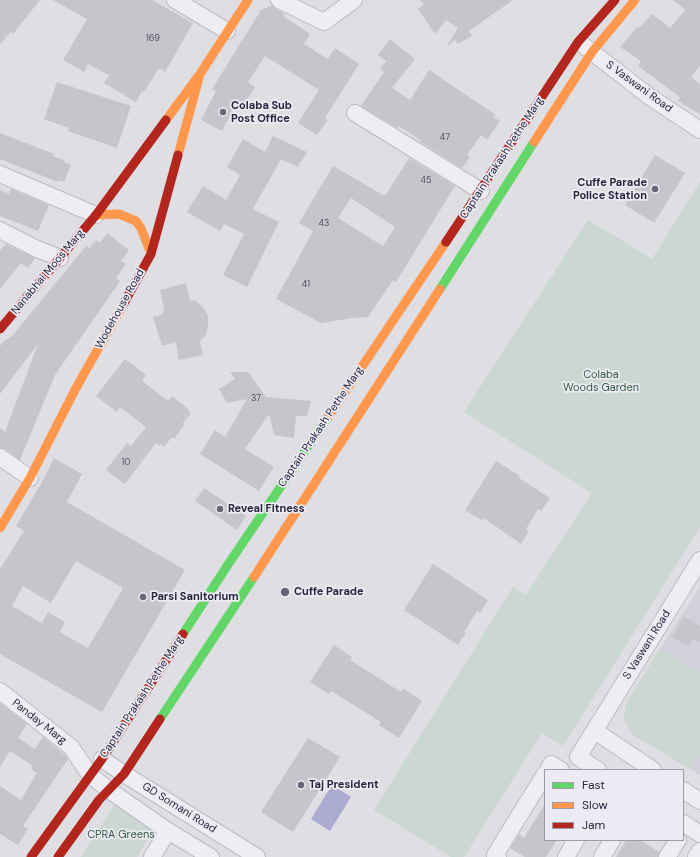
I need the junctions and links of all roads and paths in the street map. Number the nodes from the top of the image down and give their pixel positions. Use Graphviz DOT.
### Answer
graph roads {
  1 [pos="175,0"];
  2 [pos="248,0"];
  3 [pos="279,0"];
  4 [pos="354,0"];
  5 [pos="635,0"];
  6 [pos="610,2"];
  7 [pos="227,31"];
  8 [pos="578,42"];
  9 [pos="592,52"];
  10 [pos="200,74"];
  11 [pos="355,113"];
  12 [pos="700,130"];
  13 [pos="0,174"];
  14 [pos="481,191"];
  15 [pos="96,215"];
  16 [pos="0,230"];
  17 [pos="151,254"];
  18 [pos="60,258"];
  19 [pos="0,329"];
  20 [pos="0,457"];
  21 [pos="30,478"];
  22 [pos="0,528"];
  23 [pos="700,560"];
  24 [pos="0,691"];
  25 [pos="595,731"];
  26 [pos="102,759"];
  27 [pos="574,764"];
  28 [pos="548,769"];
  29 [pos="559,769"];
  30 [pos="594,769"];
  31 [pos="652,769"];
  32 [pos="124,774"];
  33 [pos="90,775"];
  34 [pos="544,776"];
  35 [pos="109,790"];
  36 [pos="684,791"];
  37 [pos="700,801"];
  38 [pos="168,830"];
  39 [pos="575,841"];
  40 [pos="611,841"];
  41 [pos="677,841"];
  42 [pos="700,851"];
  43 [pos="31,857"];
  44 [pos="58,857"];
  45 [pos="152,857"];
  46 [pos="211,857"];
  47 [pos="257,857"];
  48 [pos="498,857"];
  49 [pos="566,857"];
  50 [pos="602,857"];
  51 [pos="667,857"];
  52 [pos="696,857"];
  1 -- 7 [label="street"];
  2 -- 7 [label="main road"];
  3 -- 4 [label="street"];
  5 -- 9 [label="main road, Captain Prakash Pethe Marg"];
  6 -- 8 [label="main road, Captain Prakash Pethe Marg"];
  7 -- 10 [label="main road"];
  8 -- 9 [label="street, S Vaswani Road"];
  8 -- 14 [label="main road, Captain Prakash Pethe Marg"];
  9 -- 12 [label="street, S Vaswani Road"];
  9 -- 32 [label="main road, Captain Prakash Pethe Marg"];
  10 -- 15 [label="main road, Nanabhai Moos Marg"];
  10 -- 17 [label="main road, Wodehouse Road"];
  11 -- 14 [label="street"];
  13 -- 15 [label="street"];
  14 -- 26 [label="main road, Captain Prakash Pethe Marg"];
  15 -- 17 [label="main road"];
  15 -- 18 [label="main road, Nanabhai Moos Marg"];
  16 -- 18 [label="street"];
  17 -- 21 [label="main road, Wodehouse Road"];
  18 -- 19 [label="main road, Nanabhai Moos Marg"];
  20 -- 21 [label="street"];
  21 -- 22 [label="main road, Wodehouse Road"];
  23 -- 25 [label="street, S Vaswani Road"];
  24 -- 33 [label="street, Panday Marg"];
  25 -- 27 [label="street, S Vaswani Road"];
  25 -- 31 [label="street"];
  26 -- 32 [label="street, GD Somani Road"];
  26 -- 33 [label="main road, Captain Prakash Pethe Marg"];
  27 -- 30 [label="street"];
  28 -- 29 [label="street"];
  32 -- 35 [label="main road, Captain Prakash Pethe Marg"];
  32 -- 47 [label="street, GD Somani Road"];
  33 -- 35 [label="street, Panday Marg"];
  33 -- 43 [label="main road, Captain Prakash Pethe Marg"];
  34 -- 48 [label="street"];
  35 -- 38 [label="street, GD Somani Road"];
  35 -- 44 [label="main road, Captain Prakash Pethe Marg"];
  36 -- 37 [label="street"];
  38 -- 45 [label="street"];
  38 -- 46 [label="street, GD Somani Road"];
  39 -- 49 [label="street"];
  40 -- 50 [label="street"];
  41 -- 51 [label="street"];
  42 -- 52 [label="street"];
}
